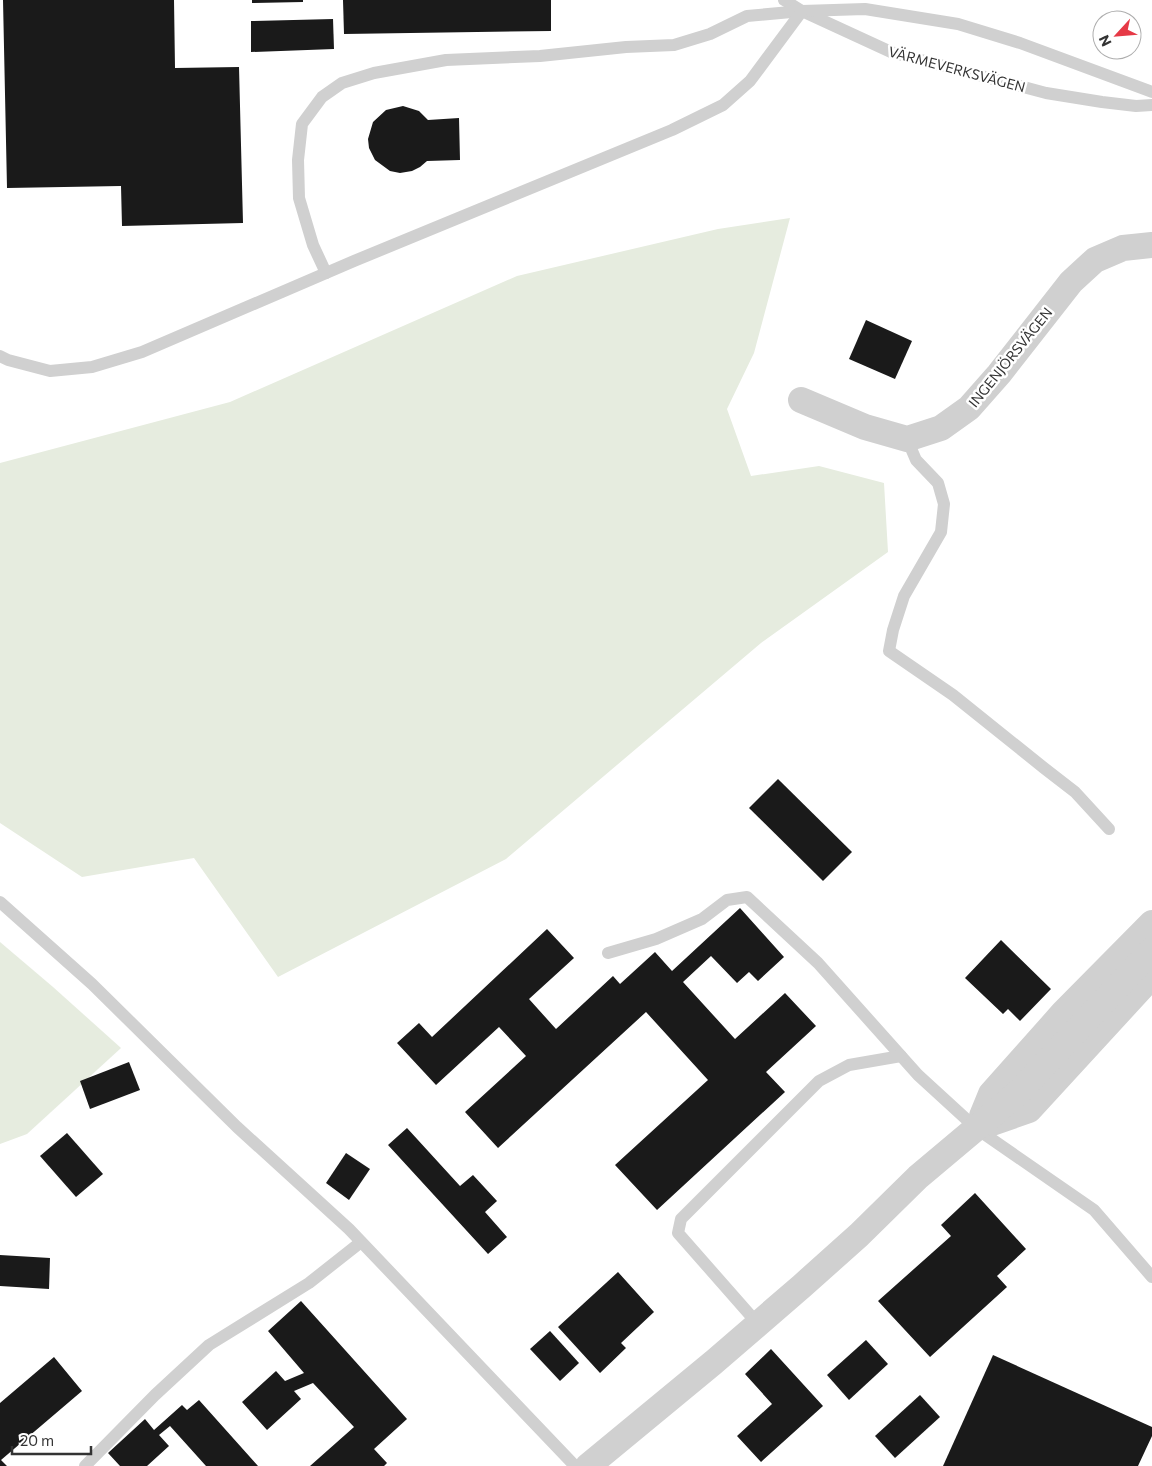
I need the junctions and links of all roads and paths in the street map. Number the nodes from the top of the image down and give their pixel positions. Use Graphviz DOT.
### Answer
graph roads {
  1 [pos="784,0"];
  2 [pos="795,0"];
  3 [pos="802,11"];
  4 [pos="1152,92"];
  5 [pos="1152,106"];
  6 [pos="1152,245"];
  7 [pos="326,273"];
  8 [pos="0,356"];
  9 [pos="801,400"];
  10 [pos="908,439"];
  11 [pos="1109,829"];
  12 [pos="0,902"];
  13 [pos="1152,923"];
  14 [pos="1152,950"];
  15 [pos="608,953"];
  16 [pos="1150,983"];
  17 [pos="1079,1026"];
  18 [pos="901,1056"];
  19 [pos="977,1129"];
  20 [pos="361,1242"];
  21 [pos="1152,1277"];
  22 [pos="758,1324"];
  23 [pos="85,1466"];
  24 [pos="575,1466"];
  25 [pos="588,1466"];
  1 -- 3 [label="lane, VÄRMEVERKSVÄGEN"];
  2 -- 3 [label="lane"];
  3 -- 4 [label="lane"];
  3 -- 5 [label="lane, VÄRMEVERKSVÄGEN"];
  3 -- 7 [label="lane"];
  3 -- 7 [label="lane"];
  6 -- 10 [label="street, INGENJÖRSVÄGEN"];
  7 -- 8 [label="lane"];
  9 -- 10 [label="street"];
  10 -- 11 [label="lane"];
  12 -- 20 [label="lane"];
  13 -- 17 [label="street"];
  14 -- 17 [label="street"];
  15 -- 18 [label="lane"];
  16 -- 17 [label="street"];
  17 -- 19 [label="street"];
  17 -- 19 [label="street"];
  18 -- 19 [label="lane"];
  18 -- 22 [label="lane"];
  19 -- 21 [label="lane"];
  19 -- 22 [label="street"];
  20 -- 23 [label="lane"];
  20 -- 24 [label="lane"];
  22 -- 25 [label="street"];
}
